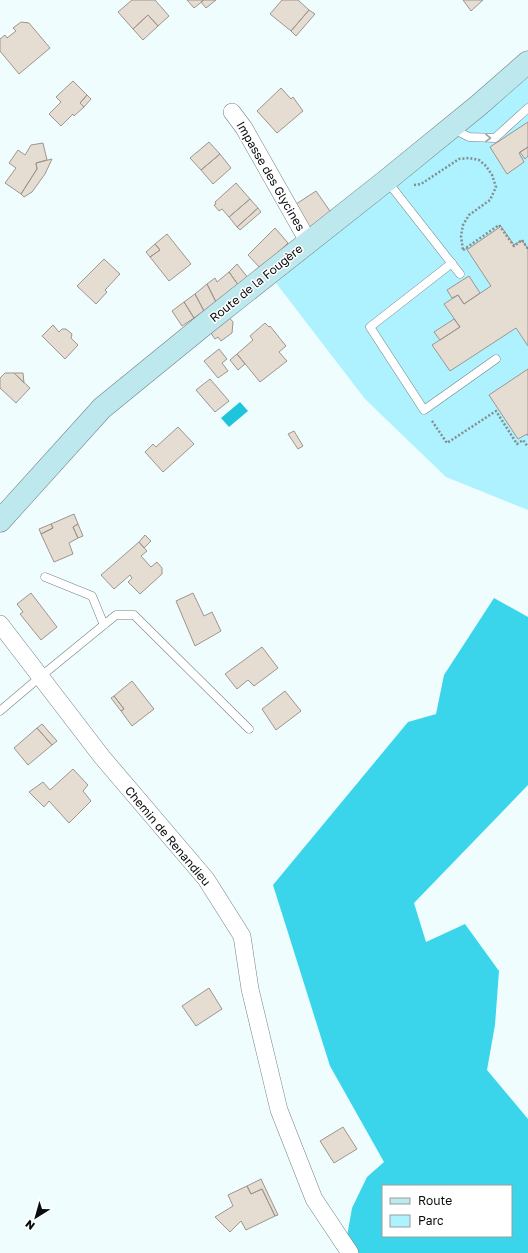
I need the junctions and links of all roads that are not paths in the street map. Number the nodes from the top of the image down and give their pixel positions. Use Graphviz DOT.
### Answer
graph roads {
  1 [pos="528,62"];
  2 [pos="528,108"];
  3 [pos="232,112"];
  4 [pos="451,128"];
  5 [pos="394,175"];
  6 [pos="308,241"];
  7 [pos="451,262"];
  8 [pos="460,274"];
  9 [pos="496,359"];
  10 [pos="0,521"];
  11 [pos="45,577"];
  12 [pos="0,624"];
  13 [pos="104,625"];
  14 [pos="40,677"];
  15 [pos="0,711"];
  16 [pos="249,729"];
  17 [pos="350,1253"];
  1 -- 4 [label="street, Route de la Fougère"];
  4 -- 2 [label="lane, one-way"];
  3 -- 6 [label="street, Impasse des Glycines"];
  4 -- 5 [label="street, Route de la Fougère"];
  5 -- 6 [label="street, Route de la Fougère"];
  5 -- 7 [label="lane"];
  6 -- 10 [label="street, Route de la Fougère"];
  7 -- 8 [label="lane"];
  7 -- 9 [label="lane"];
  11 -- 13 [label="lane"];
  12 -- 14 [label="street, Chemin de Renandieu"];
  13 -- 14 [label="lane"];
  13 -- 16 [label="lane"];
  14 -- 15 [label="lane"];
  14 -- 17 [label="street, Chemin de Renandieu"];
}
